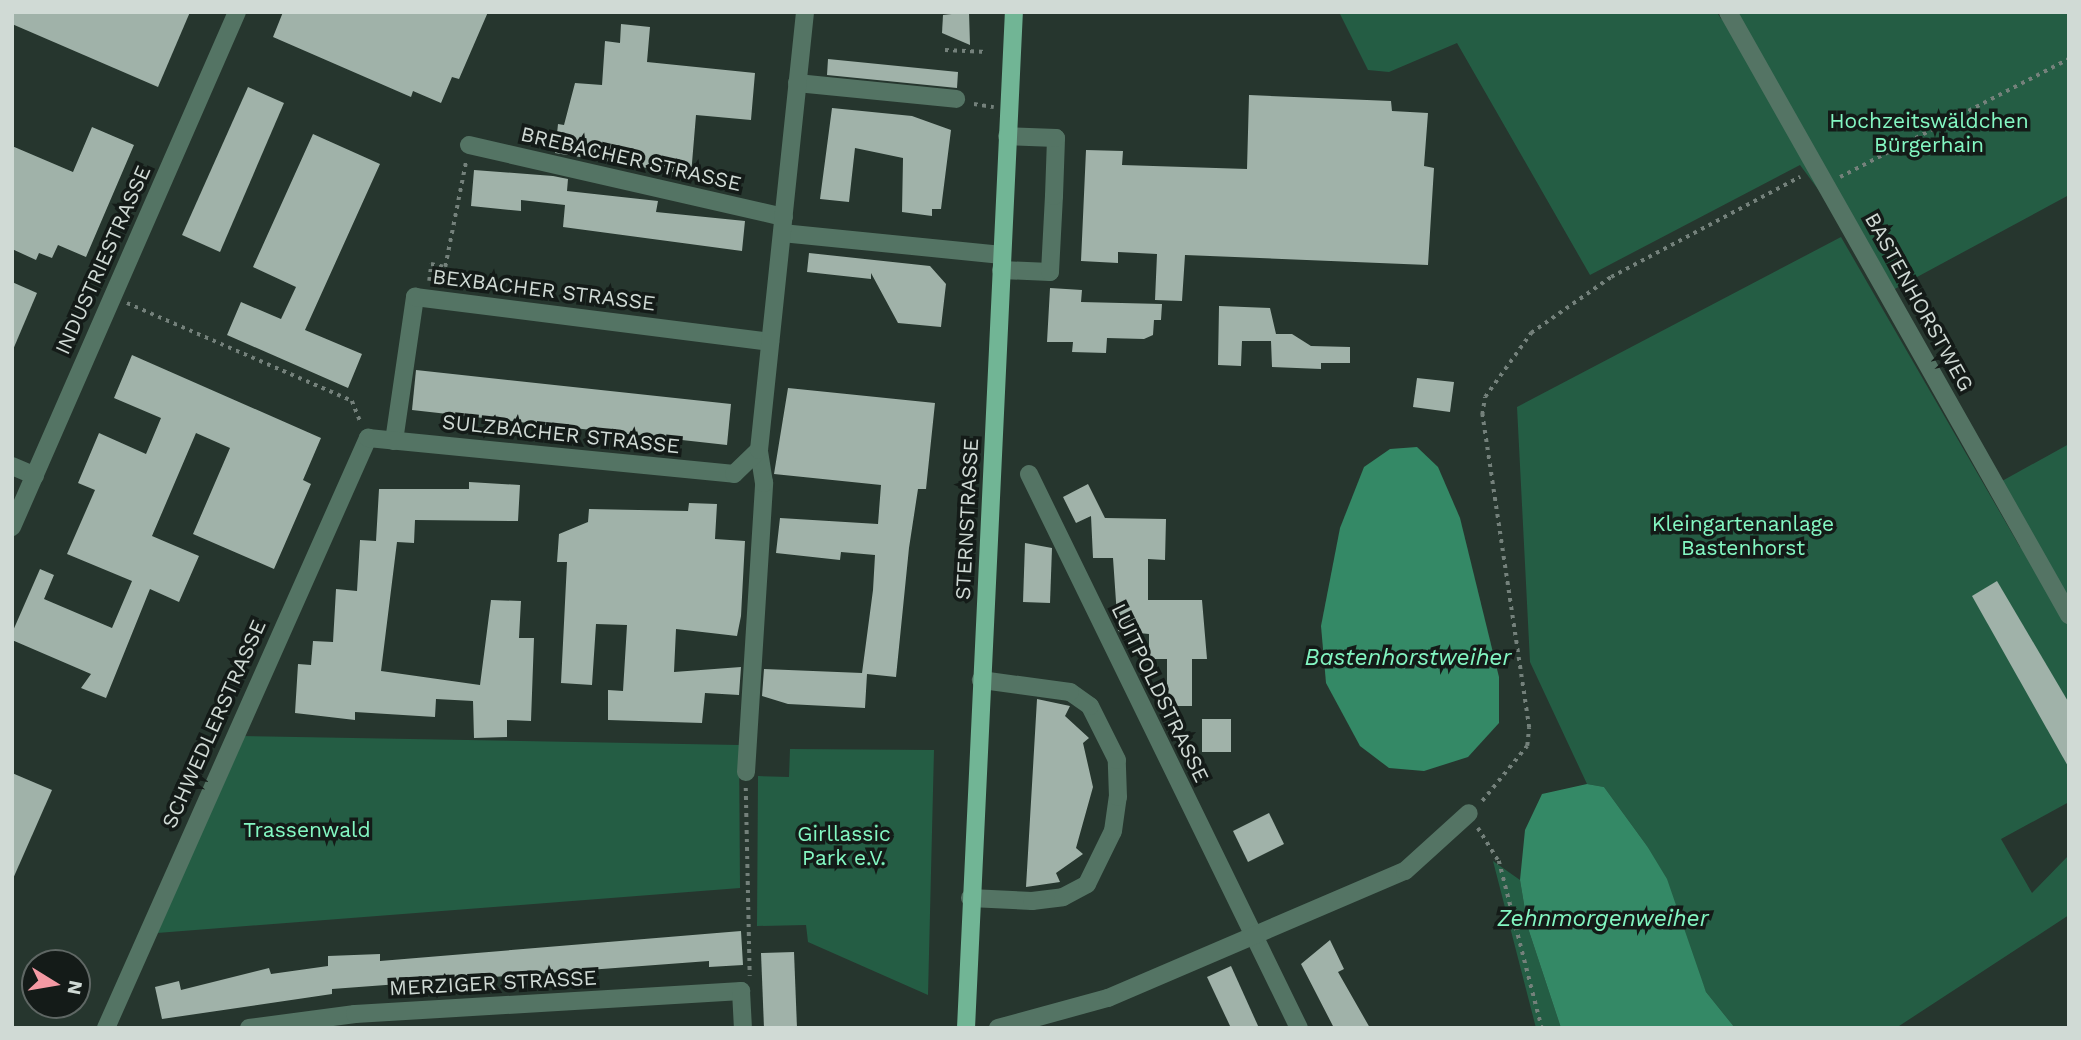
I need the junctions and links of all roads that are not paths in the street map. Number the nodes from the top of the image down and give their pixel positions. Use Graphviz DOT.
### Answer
graph roads {
  1 [pos="237,12"];
  2 [pos="805,12"];
  3 [pos="1014,12"];
  4 [pos="1728,12"];
  5 [pos="797,83"];
  6 [pos="956,99"];
  7 [pos="1007,136"];
  8 [pos="469,145"];
  9 [pos="783,225"];
  10 [pos="1002,262"];
  11 [pos="770,342"];
  12 [pos="368,438"];
  13 [pos="394,441"];
  14 [pos="752,456"];
  15 [pos="12,466"];
  16 [pos="1029,474"];
  17 [pos="35,476"];
  18 [pos="12,527"];
  19 [pos="2069,615"];
  20 [pos="981,680"];
  21 [pos="746,772"];
  22 [pos="1469,813"];
  23 [pos="970,898"];
  24 [pos="1251,932"];
  25 [pos="106,1028"];
  26 [pos="249,1028"];
  27 [pos="743,1028"];
  28 [pos="966,1028"];
  29 [pos="998,1028"];
  30 [pos="1299,1028"];
  1 -- 17 [label="street, INDUSTRIESTRASSE"];
  2 -- 5 [label="street"];
  3 -- 7 [label="main road, STERNSTRASSE"];
  4 -- 19 [label="street, BASTENHORSTWEG"];
  5 -- 6 [label="street"];
  5 -- 9 [label="street"];
  7 -- 10 [label="main road, STERNSTRASSE"];
  7 -- 10 [label="street, BREBACHER STRASSE"];
  8 -- 9 [label="street, BREBACHER STRASSE"];
  9 -- 10 [label="street, BREBACHER STRASSE"];
  9 -- 11 [label="street"];
  10 -- 20 [label="main road, STERNSTRASSE"];
  11 -- 13 [label="street, BEXBACHER STRASSE"];
  11 -- 14 [label="street"];
  12 -- 13 [label="street, SULZBACHER STRASSE"];
  12 -- 25 [label="street, SCHWEDLERSTRASSE"];
  13 -- 14 [label="street, SULZBACHER STRASSE"];
  14 -- 21 [label="street"];
  15 -- 17 [label="street"];
  16 -- 24 [label="street, LUITPOLDSTRASSE"];
  17 -- 18 [label="street, INDUSTRIESTRASSE"];
  20 -- 23 [label="main road, STERNSTRASSE"];
  20 -- 23 [label="street"];
  22 -- 24 [label="street"];
  23 -- 28 [label="main road, STERNSTRASSE"];
  24 -- 29 [label="street"];
  24 -- 30 [label="street, LUITPOLDSTRASSE"];
  26 -- 27 [label="street, MERZIGER STRASSE"];
}
